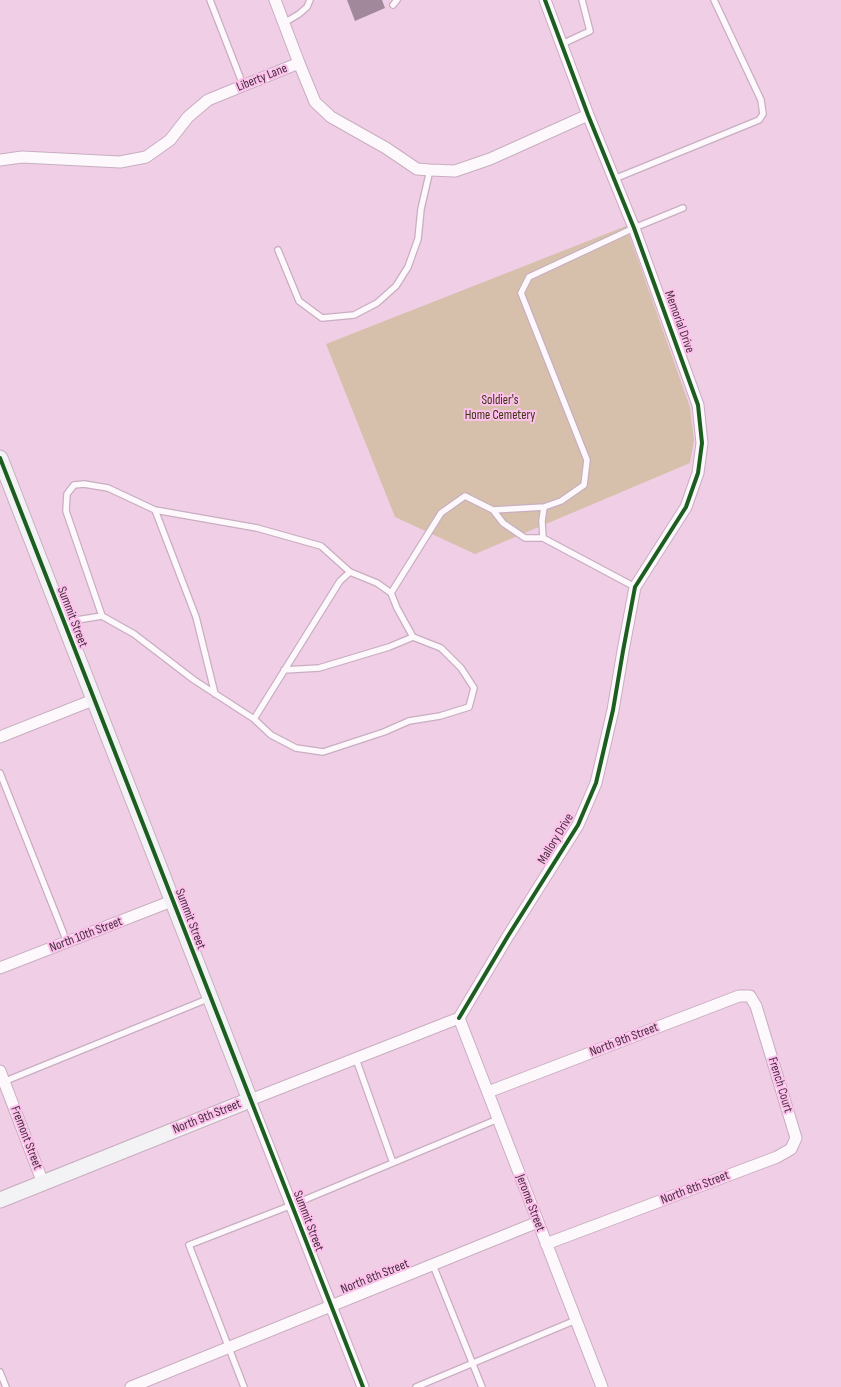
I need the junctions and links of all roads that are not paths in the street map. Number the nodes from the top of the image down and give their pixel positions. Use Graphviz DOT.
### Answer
graph roads {
  1 [pos="210,0"];
  2 [pos="275,0"];
  3 [pos="310,0"];
  4 [pos="397,0"];
  5 [pos="545,0"];
  6 [pos="582,0"];
  7 [pos="714,0"];
  8 [pos="393,5"];
  9 [pos="284,23"];
  10 [pos="562,44"];
  11 [pos="299,63"];
  12 [pos="243,85"];
  13 [pos="588,115"];
  14 [pos="0,160"];
  15 [pos="430,170"];
  16 [pos="614,179"];
  17 [pos="683,208"];
  18 [pos="634,228"];
  19 [pos="278,250"];
  20 [pos="1,464"];
  21 [pos="544,507"];
  22 [pos="155,510"];
  23 [pos="493,510"];
  24 [pos="543,538"];
  25 [pos="350,572"];
  26 [pos="636,588"];
  27 [pos="391,593"];
  28 [pos="102,616"];
  29 [pos="64,622"];
  30 [pos="413,636"];
  31 [pos="622,651"];
  32 [pos="284,670"];
  33 [pos="215,694"];
  34 [pos="93,700"];
  35 [pos="254,719"];
  36 [pos="0,737"];
  37 [pos="0,773"];
  38 [pos="172,902"];
  39 [pos="67,942"];
  40 [pos="0,968"];
  41 [pos="210,998"];
  42 [pos="756,1006"];
  43 [pos="459,1018"];
  44 [pos="356,1059"];
  45 [pos="1,1078"];
  46 [pos="488,1092"];
  47 [pos="250,1100"];
  48 [pos="498,1119"];
  49 [pos="777,1157"];
  50 [pos="393,1163"];
  51 [pos="43,1183"];
  52 [pos="0,1200"];
  53 [pos="292,1205"];
  54 [pos="538,1222"];
  55 [pos="546,1244"];
  56 [pos="433,1265"];
  57 [pos="331,1306"];
  58 [pos="576,1320"];
  59 [pos="229,1347"];
  60 [pos="472,1363"];
  61 [pos="0,1372"];
  62 [pos="6,1387"];
  63 [pos="131,1387"];
  64 [pos="244,1387"];
  65 [pos="363,1387"];
  66 [pos="416,1387"];
  67 [pos="482,1387"];
  68 [pos="602,1387"];
  1 -- 12 [label="lane"];
  2 -- 9 [label="street"];
  3 -- 9 [label="lane"];
  4 -- 8 [label="lane"];
  5 -- 10 [label="street, Memorial Drive"];
  6 -- 10 [label="lane"];
  7 -- 16 [label="lane"];
  9 -- 11 [label="street"];
  10 -- 13 [label="street, Memorial Drive"];
  11 -- 12 [label="street, Liberty Lane"];
  11 -- 15 [label="street, Liberty Lane"];
  12 -- 14 [label="street, Liberty Lane"];
  13 -- 15 [label="street, Liberty Lane"];
  13 -- 16 [label="street, Memorial Drive"];
  15 -- 19 [label="lane"];
  16 -- 18 [label="street, Memorial Drive"];
  17 -- 18 [label="lane"];
  18 -- 21 [label="lane"];
  18 -- 26 [label="street, Memorial Drive"];
  20 -- 29 [label="street, Summit Street"];
  21 -- 23 [label="lane"];
  21 -- 24 [label="lane"];
  22 -- 25 [label="lane"];
  22 -- 28 [label="lane"];
  22 -- 33 [label="lane"];
  23 -- 24 [label="lane"];
  23 -- 27 [label="lane"];
  24 -- 26 [label="lane"];
  25 -- 27 [label="lane"];
  25 -- 32 [label="lane"];
  26 -- 31 [label="street, Memorial Drive"];
  27 -- 30 [label="lane"];
  28 -- 29 [label="lane"];
  28 -- 33 [label="lane"];
  29 -- 34 [label="street, Summit Street"];
  30 -- 32 [label="lane"];
  30 -- 35 [label="lane"];
  31 -- 43 [label="street, Mallory Drive"];
  32 -- 35 [label="lane"];
  33 -- 35 [label="lane"];
  34 -- 36 [label="street"];
  34 -- 38 [label="street, Summit Street"];
  37 -- 39 [label="lane"];
  38 -- 39 [label="street, North 10th Street"];
  38 -- 41 [label="street, Summit Street"];
  39 -- 40 [label="street, North 10th Street"];
  41 -- 45 [label="lane"];
  41 -- 47 [label="street, Summit Street"];
  42 -- 46 [label="street, North 9th Street"];
  42 -- 49 [label="street, French Court"];
  43 -- 44 [label="street, North 9th Street"];
  43 -- 46 [label="street, Jerome Street"];
  44 -- 47 [label="street, North 9th Street"];
  44 -- 50 [label="lane"];
  45 -- 51 [label="street, Fremont Street"];
  46 -- 48 [label="street, Jerome Street"];
  47 -- 51 [label="street, North 9th Street"];
  47 -- 53 [label="street, Summit Street"];
  48 -- 50 [label="lane"];
  48 -- 54 [label="street, Jerome Street"];
  49 -- 55 [label="street, North 8th Street"];
  50 -- 53 [label="lane"];
  51 -- 52 [label="street, North 9th Street"];
  53 -- 57 [label="street, Summit Street"];
  53 -- 59 [label="lane"];
  54 -- 55 [label="street, Jerome Street"];
  54 -- 56 [label="street, North 8th Street"];
  55 -- 58 [label="street, Jerome Street"];
  56 -- 57 [label="street, North 8th Street"];
  56 -- 60 [label="lane"];
  57 -- 59 [label="street, North 8th Street"];
  57 -- 65 [label="street, Summit Street"];
  58 -- 60 [label="lane"];
  58 -- 68 [label="street, Jerome Street"];
  59 -- 63 [label="street, North 8th Street"];
  59 -- 64 [label="lane"];
  60 -- 66 [label="lane"];
  60 -- 67 [label="lane"];
  61 -- 62 [label="lane"];
}
